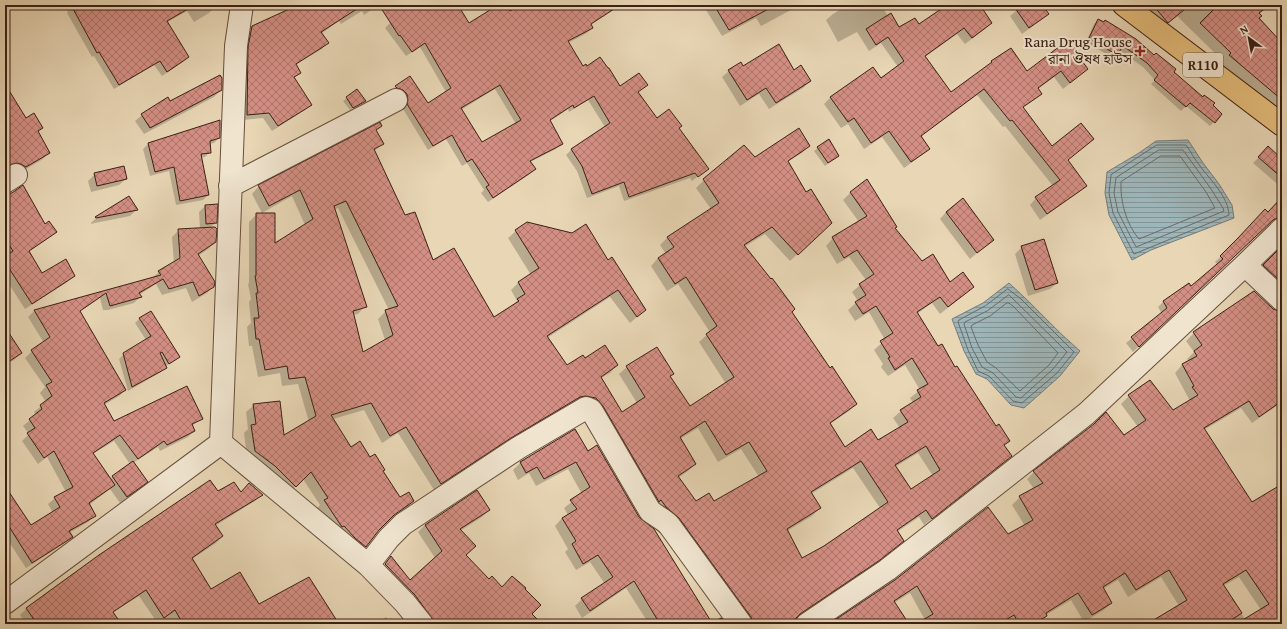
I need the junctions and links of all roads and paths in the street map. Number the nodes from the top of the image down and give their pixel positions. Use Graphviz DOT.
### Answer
graph roads {
  1 [pos="242,5"];
  2 [pos="1124,5"];
  3 [pos="396,100"];
  4 [pos="1282,125"];
  5 [pos="230,186"];
  6 [pos="1282,229"];
  7 [pos="1245,265"];
  8 [pos="1282,300"];
  9 [pos="221,443"];
  10 [pos="368,565"];
  11 [pos="5,602"];
  12 [pos="422,624"];
  13 [pos="741,624"];
  14 [pos="807,624"];
  1 -- 5 [label="street"];
  2 -- 4 [label="main road, R110"];
  3 -- 5 [label="street"];
  5 -- 9 [label="street"];
  6 -- 7 [label="street"];
  7 -- 8 [label="street"];
  7 -- 14 [label="street"];
  9 -- 10 [label="street"];
  9 -- 11 [label="street"];
  10 -- 12 [label="street"];
  10 -- 13 [label="street"];
}
